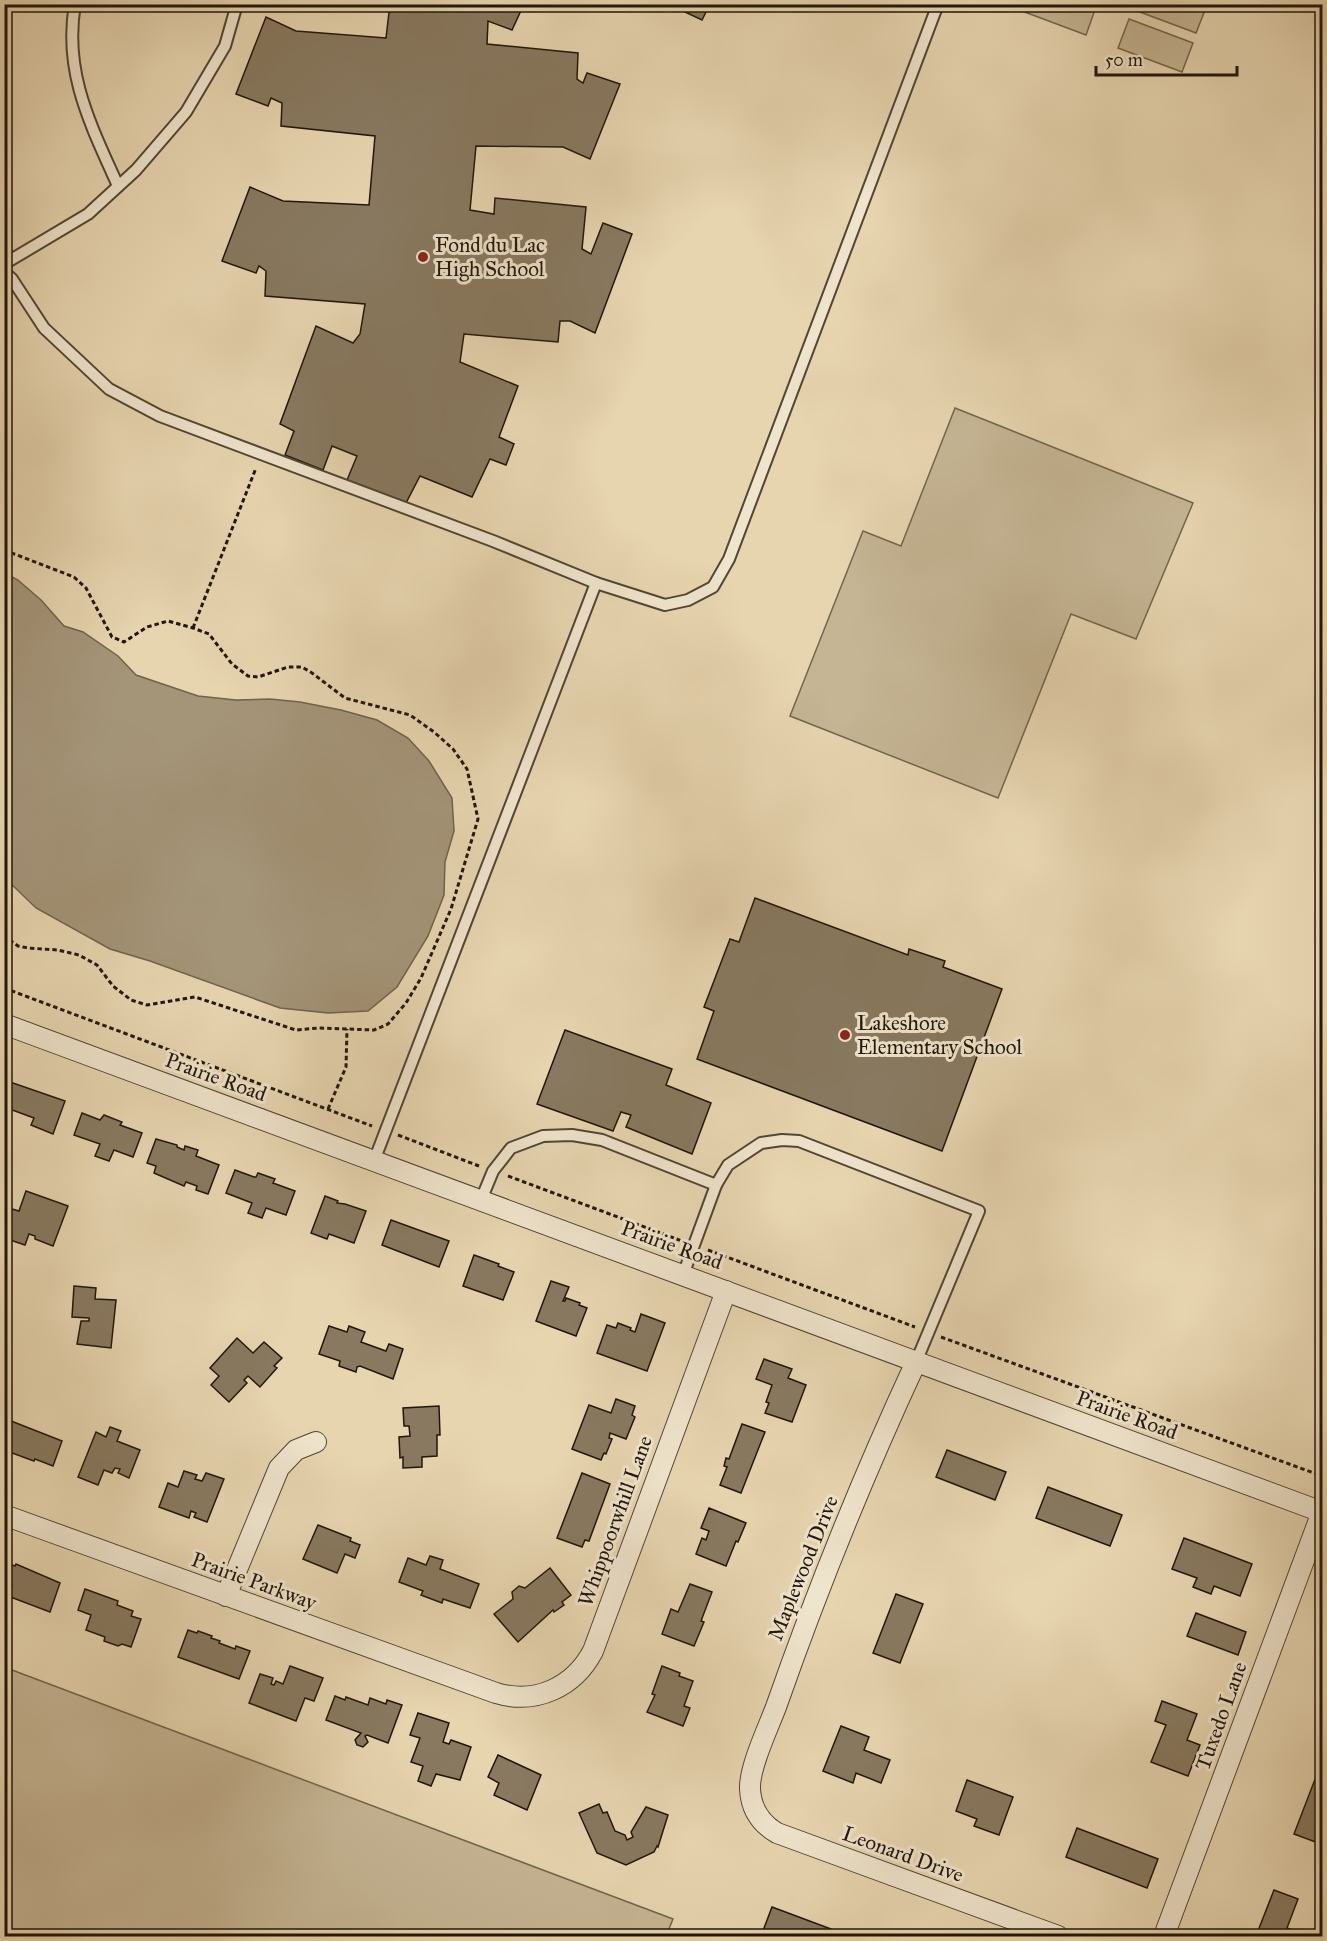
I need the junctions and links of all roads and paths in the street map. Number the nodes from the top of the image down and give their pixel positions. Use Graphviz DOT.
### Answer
graph roads {
  1 [pos="75,4"];
  2 [pos="237,4"];
  3 [pos="938,4"];
  4 [pos="118,186"];
  5 [pos="4,264"];
  6 [pos="4,272"];
  7 [pos="261,454"];
  8 [pos="4,550"];
  9 [pos="596,583"];
  10 [pos="193,628"];
  11 [pos="4,936"];
  12 [pos="4,988"];
  13 [pos="4,1024"];
  14 [pos="347,1029"];
  15 [pos="328,1109"];
  16 [pos="386,1131"];
  17 [pos="374,1161"];
  18 [pos="493,1171"];
  19 [pos="716,1185"];
  20 [pos="481,1200"];
  21 [pos="695,1246"];
  22 [pos="683,1275"];
  23 [pos="726,1291"];
  24 [pos="928,1332"];
  25 [pos="916,1362"];
  26 [pos="316,1442"];
  27 [pos="1323,1476"];
  28 [pos="1322,1512"];
  29 [pos="4,1515"];
  30 [pos="226,1596"];
  31 [pos="488,1690"];
  32 [pos="751,1795"];
  33 [pos="1058,1936"];
  34 [pos="1164,1936"];
  1 -- 4 [label="lane"];
  2 -- 4 [label="lane"];
  3 -- 9 [label="lane"];
  4 -- 5 [label="lane"];
  6 -- 7 [label="lane"];
  7 -- 9 [label="lane"];
  7 -- 10 [label="path"];
  8 -- 10 [label="path"];
  9 -- 16 [label="lane"];
  10 -- 14 [label="path"];
  11 -- 14 [label="path"];
  12 -- 15 [label="path"];
  13 -- 17 [label="street, Prairie Road"];
  14 -- 15 [label="path"];
  15 -- 16 [label="path"];
  16 -- 17 [label="lane"];
  16 -- 18 [label="path"];
  17 -- 20 [label="street, Prairie Road"];
  18 -- 19 [label="lane"];
  18 -- 20 [label="lane"];
  18 -- 21 [label="path"];
  19 -- 21 [label="lane"];
  19 -- 24 [label="lane"];
  20 -- 22 [label="street, Prairie Road"];
  21 -- 22 [label="lane"];
  21 -- 24 [label="path"];
  22 -- 23 [label="street, Prairie Road"];
  23 -- 25 [label="street, Prairie Road"];
  23 -- 31 [label="street, Whippoorwhill Lane"];
  24 -- 25 [label="lane"];
  24 -- 27 [label="path"];
  25 -- 28 [label="street, Prairie Road"];
  25 -- 32 [label="street, Maplewood Drive"];
  26 -- 30 [label="street"];
  28 -- 34 [label="street, Tuxedo Lane"];
  29 -- 30 [label="street, Prairie Parkway"];
  30 -- 31 [label="street, Prairie Parkway"];
  32 -- 33 [label="street, Leonard Drive"];
}
